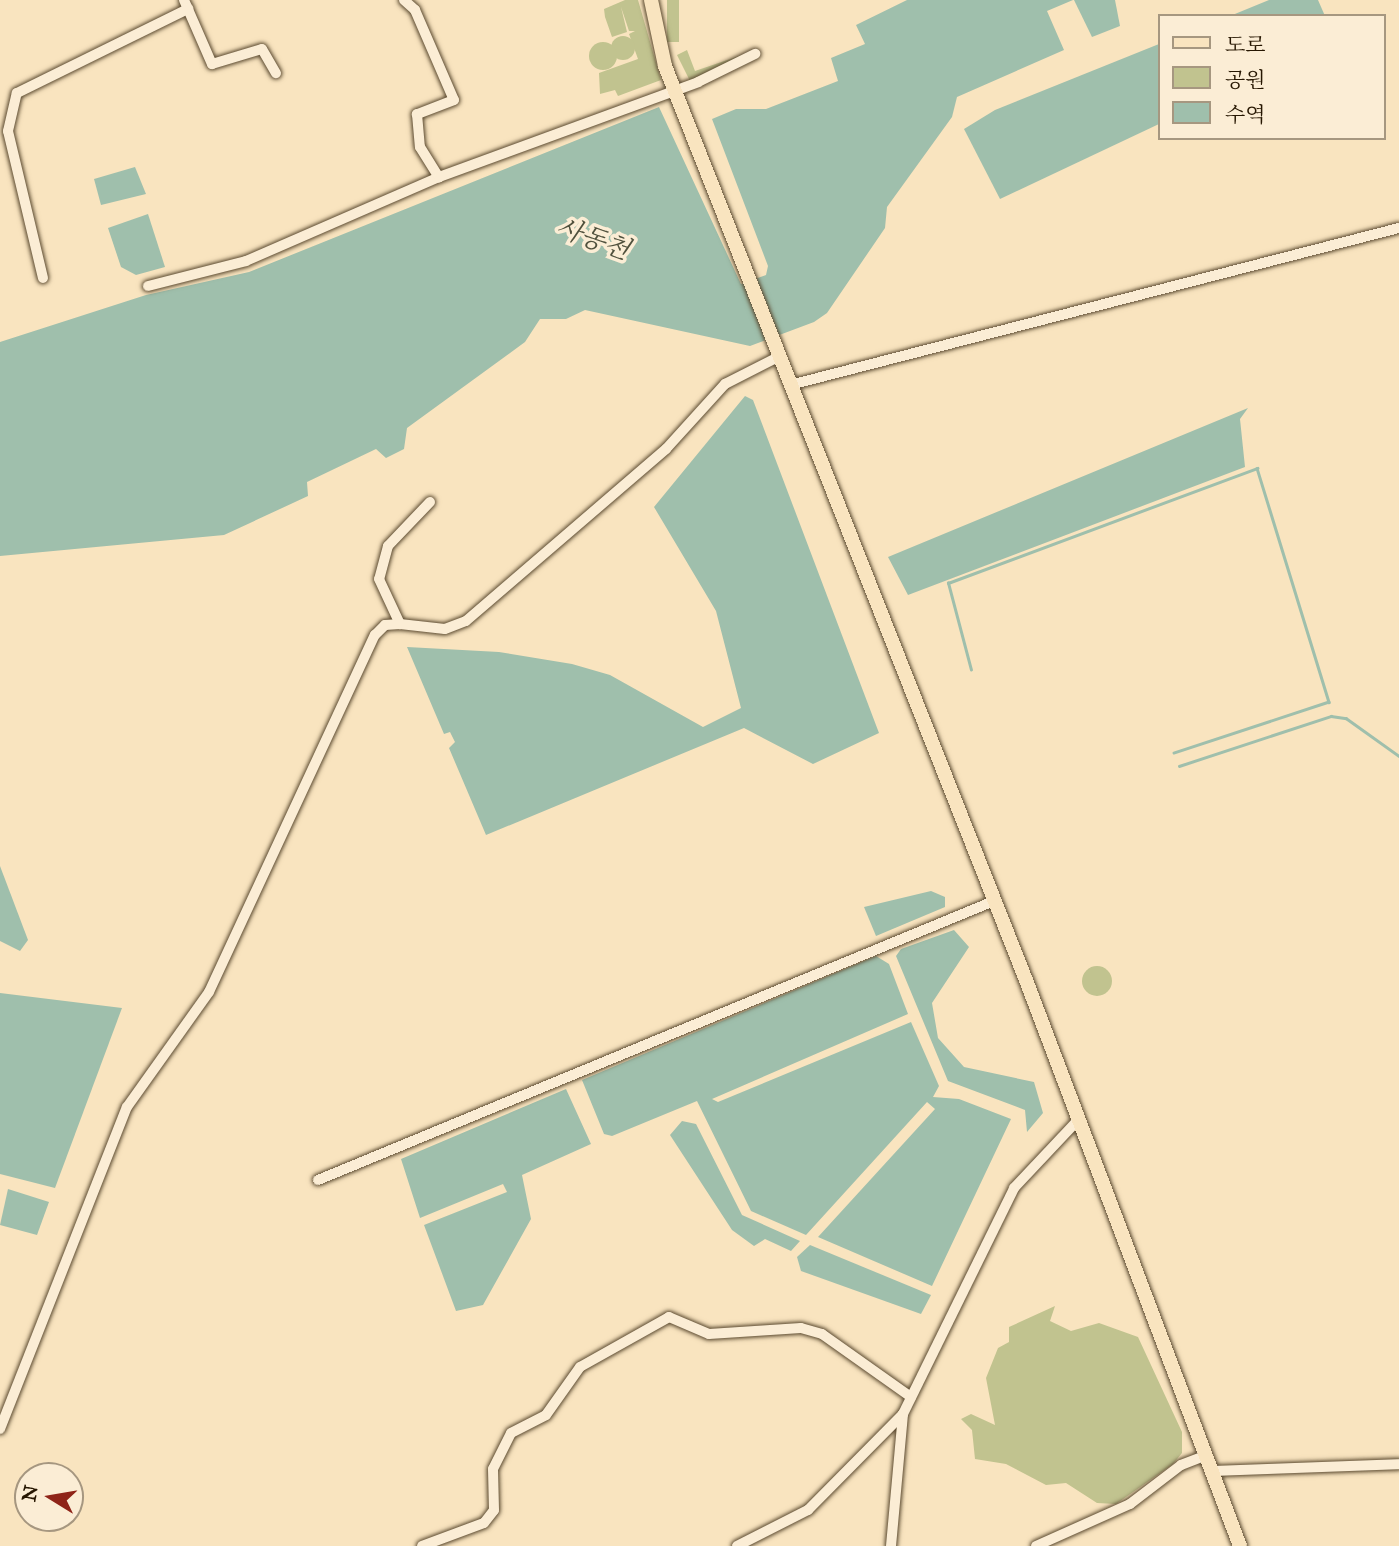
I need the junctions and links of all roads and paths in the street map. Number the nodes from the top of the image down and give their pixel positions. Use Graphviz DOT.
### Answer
graph roads {
  1 [pos="404,0"];
  2 [pos="651,0"];
  3 [pos="186,4"];
  4 [pos="755,54"];
  5 [pos="276,73"];
  6 [pos="676,89"];
  7 [pos="439,177"];
  8 [pos="1399,228"];
  9 [pos="43,278"];
  10 [pos="148,286"];
  11 [pos="780,356"];
  12 [pos="790,385"];
  13 [pos="430,502"];
  14 [pos="400,624"];
  15 [pos="994,901"];
  16 [pos="1078,1121"];
  17 [pos="318,1180"];
  18 [pos="911,1398"];
  19 [pos="902,1414"];
  20 [pos="0,1429"];
  21 [pos="1205,1456"];
  22 [pos="1399,1464"];
  23 [pos="1211,1471"];
  24 [pos="422,1546"];
  25 [pos="737,1546"];
  26 [pos="891,1546"];
  27 [pos="1036,1546"];
  28 [pos="1240,1546"];
  1 -- 7 [label="street"];
  2 -- 6 [label="main road"];
  3 -- 5 [label="street"];
  3 -- 9 [label="street"];
  4 -- 6 [label="street"];
  6 -- 7 [label="street"];
  6 -- 11 [label="main road"];
  7 -- 10 [label="street"];
  8 -- 12 [label="street"];
  11 -- 12 [label="main road"];
  11 -- 14 [label="street"];
  12 -- 15 [label="main road"];
  13 -- 14 [label="street"];
  14 -- 20 [label="street"];
  15 -- 16 [label="main road"];
  15 -- 17 [label="street"];
  16 -- 18 [label="street"];
  16 -- 21 [label="main road"];
  18 -- 19 [label="street"];
  18 -- 24 [label="street"];
  19 -- 25 [label="street"];
  19 -- 26 [label="street"];
  21 -- 23 [label="main road"];
  21 -- 27 [label="street"];
  22 -- 23 [label="street"];
  23 -- 28 [label="main road"];
}
